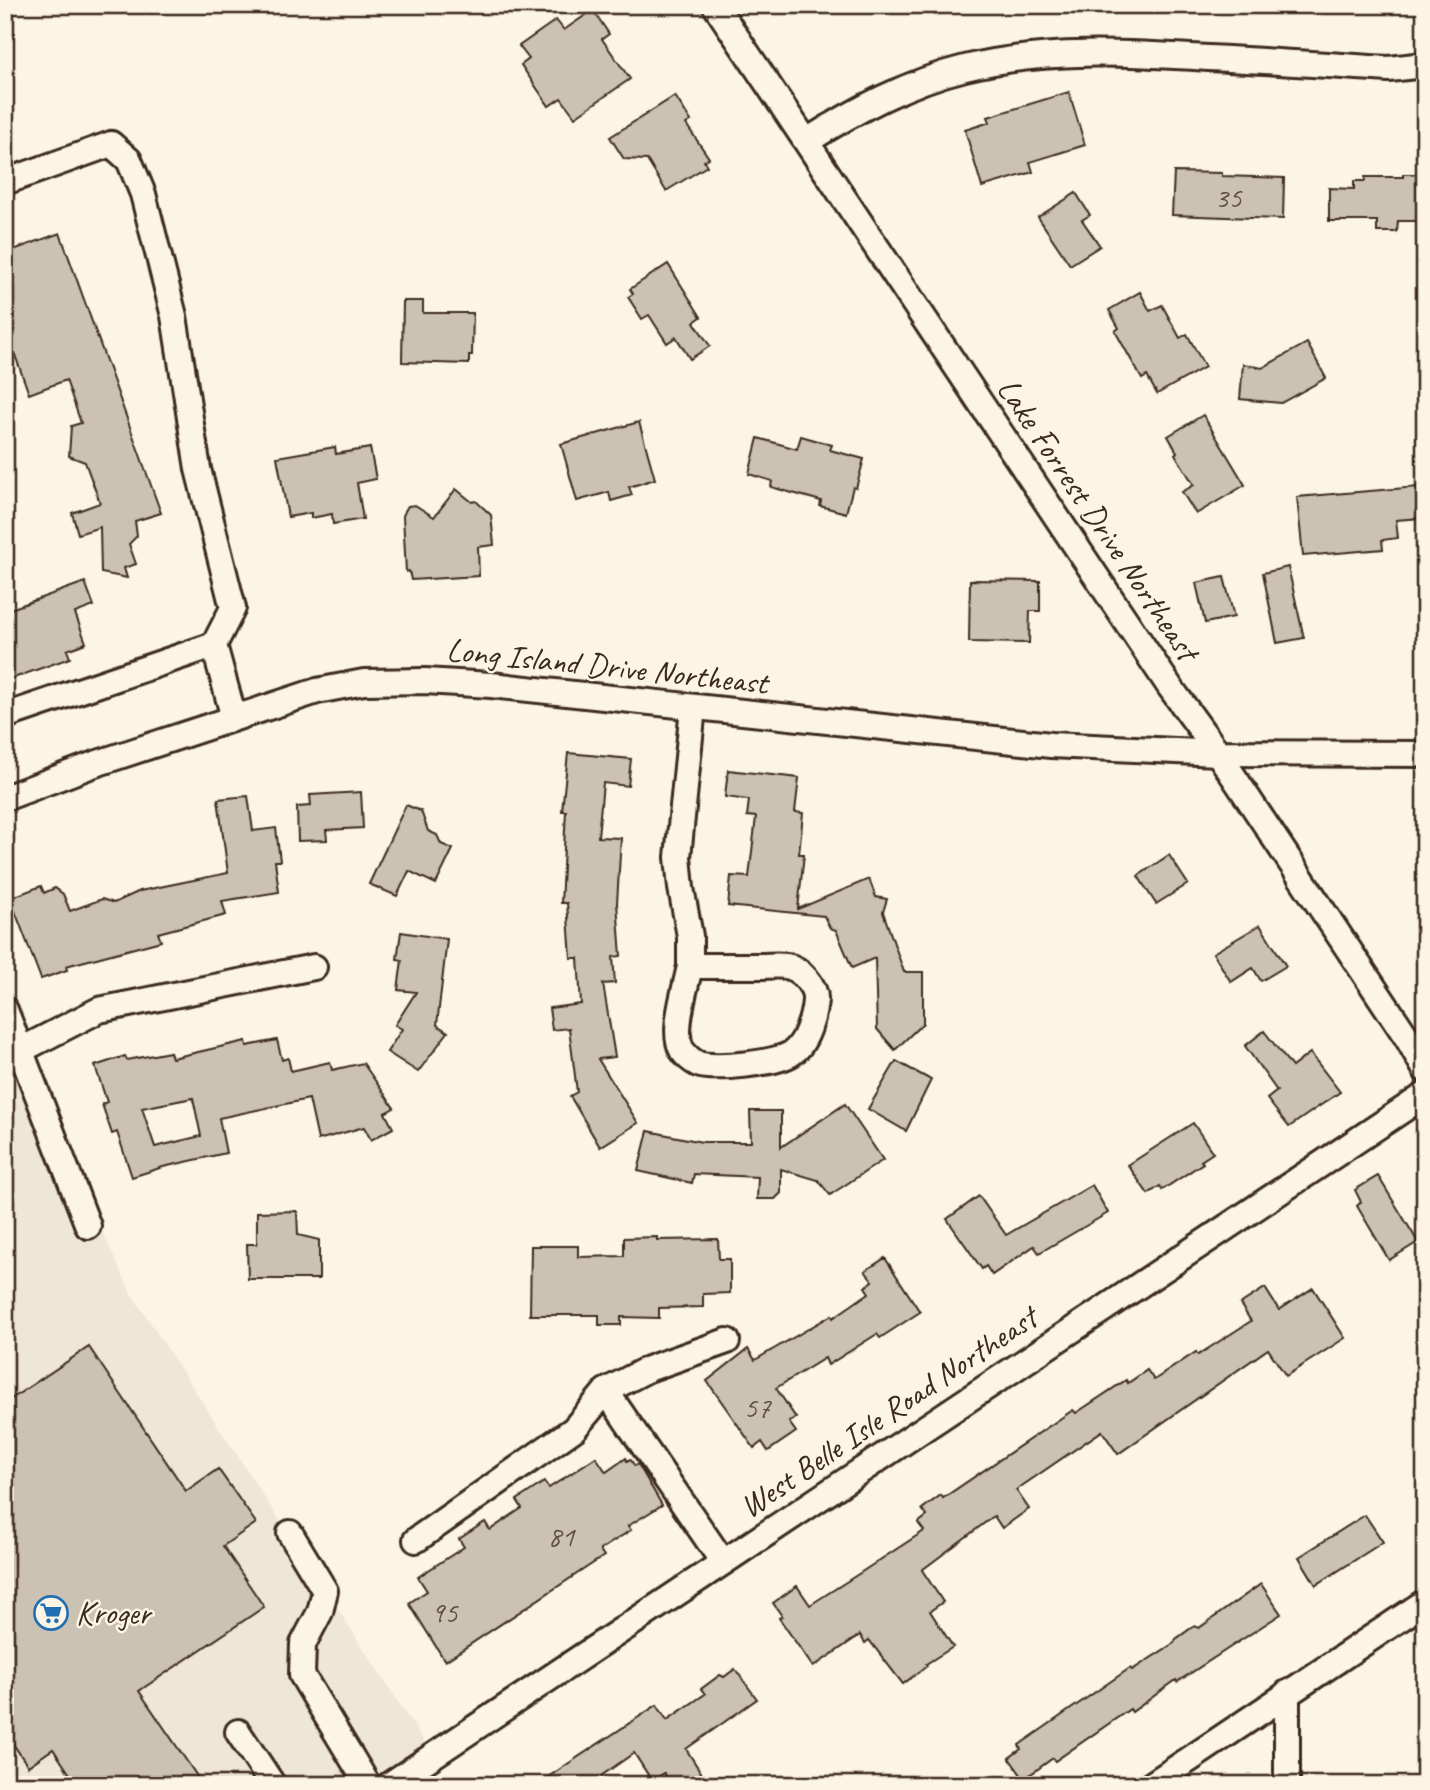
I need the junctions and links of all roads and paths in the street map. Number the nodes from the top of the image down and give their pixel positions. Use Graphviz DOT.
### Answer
graph roads {
  1 [pos="715,5"];
  2 [pos="1425,65"];
  3 [pos="807,141"];
  4 [pos="5,182"];
  5 [pos="214,645"];
  6 [pos="693,707"];
  7 [pos="5,716"];
  8 [pos="234,719"];
  9 [pos="1218,753"];
  10 [pos="1425,754"];
  11 [pos="5,798"];
  12 [pos="690,966"];
  13 [pos="314,967"];
  14 [pos="5,1010"];
  15 [pos="21,1050"];
  16 [pos="1425,1069"];
  17 [pos="1425,1095"];
  18 [pos="88,1226"];
  19 [pos="727,1340"];
  20 [pos="606,1391"];
  21 [pos="290,1533"];
  22 [pos="416,1539"];
  23 [pos="723,1562"];
  24 [pos="1425,1602"];
  25 [pos="1287,1693"];
  26 [pos="238,1732"];
  27 [pos="273,1785"];
  28 [pos="368,1785"];
  29 [pos="388,1785"];
  30 [pos="1151,1785"];
  31 [pos="1287,1785"];
  1 -- 3 [label="street, Lake Forrest Drive Northeast"];
  2 -- 3 [label="street"];
  3 -- 9 [label="street, Lake Forrest Drive Northeast"];
  4 -- 5 [label="street"];
  5 -- 7 [label="street"];
  5 -- 8 [label="street"];
  6 -- 8 [label="street, Long Island Drive Northeast"];
  6 -- 9 [label="street, Long Island Drive Northeast"];
  6 -- 12 [label="street"];
  8 -- 11 [label="street, Long Island Drive Northeast"];
  9 -- 10 [label="street, Long Island Drive Northeast"];
  9 -- 16 [label="street, Lake Forrest Drive Northeast"];
  12 -- 12 [label="street"];
  13 -- 15 [label="street"];
  14 -- 15 [label="street"];
  15 -- 18 [label="street"];
  17 -- 23 [label="street, West Belle Isle Road Northeast"];
  19 -- 20 [label="street"];
  20 -- 22 [label="street"];
  20 -- 23 [label="street"];
  21 -- 28 [label="street"];
  23 -- 29 [label="street, West Belle Isle Road Northeast"];
  24 -- 25 [label="street"];
  25 -- 30 [label="street"];
  25 -- 31 [label="street"];
  26 -- 27 [label="street"];
}
